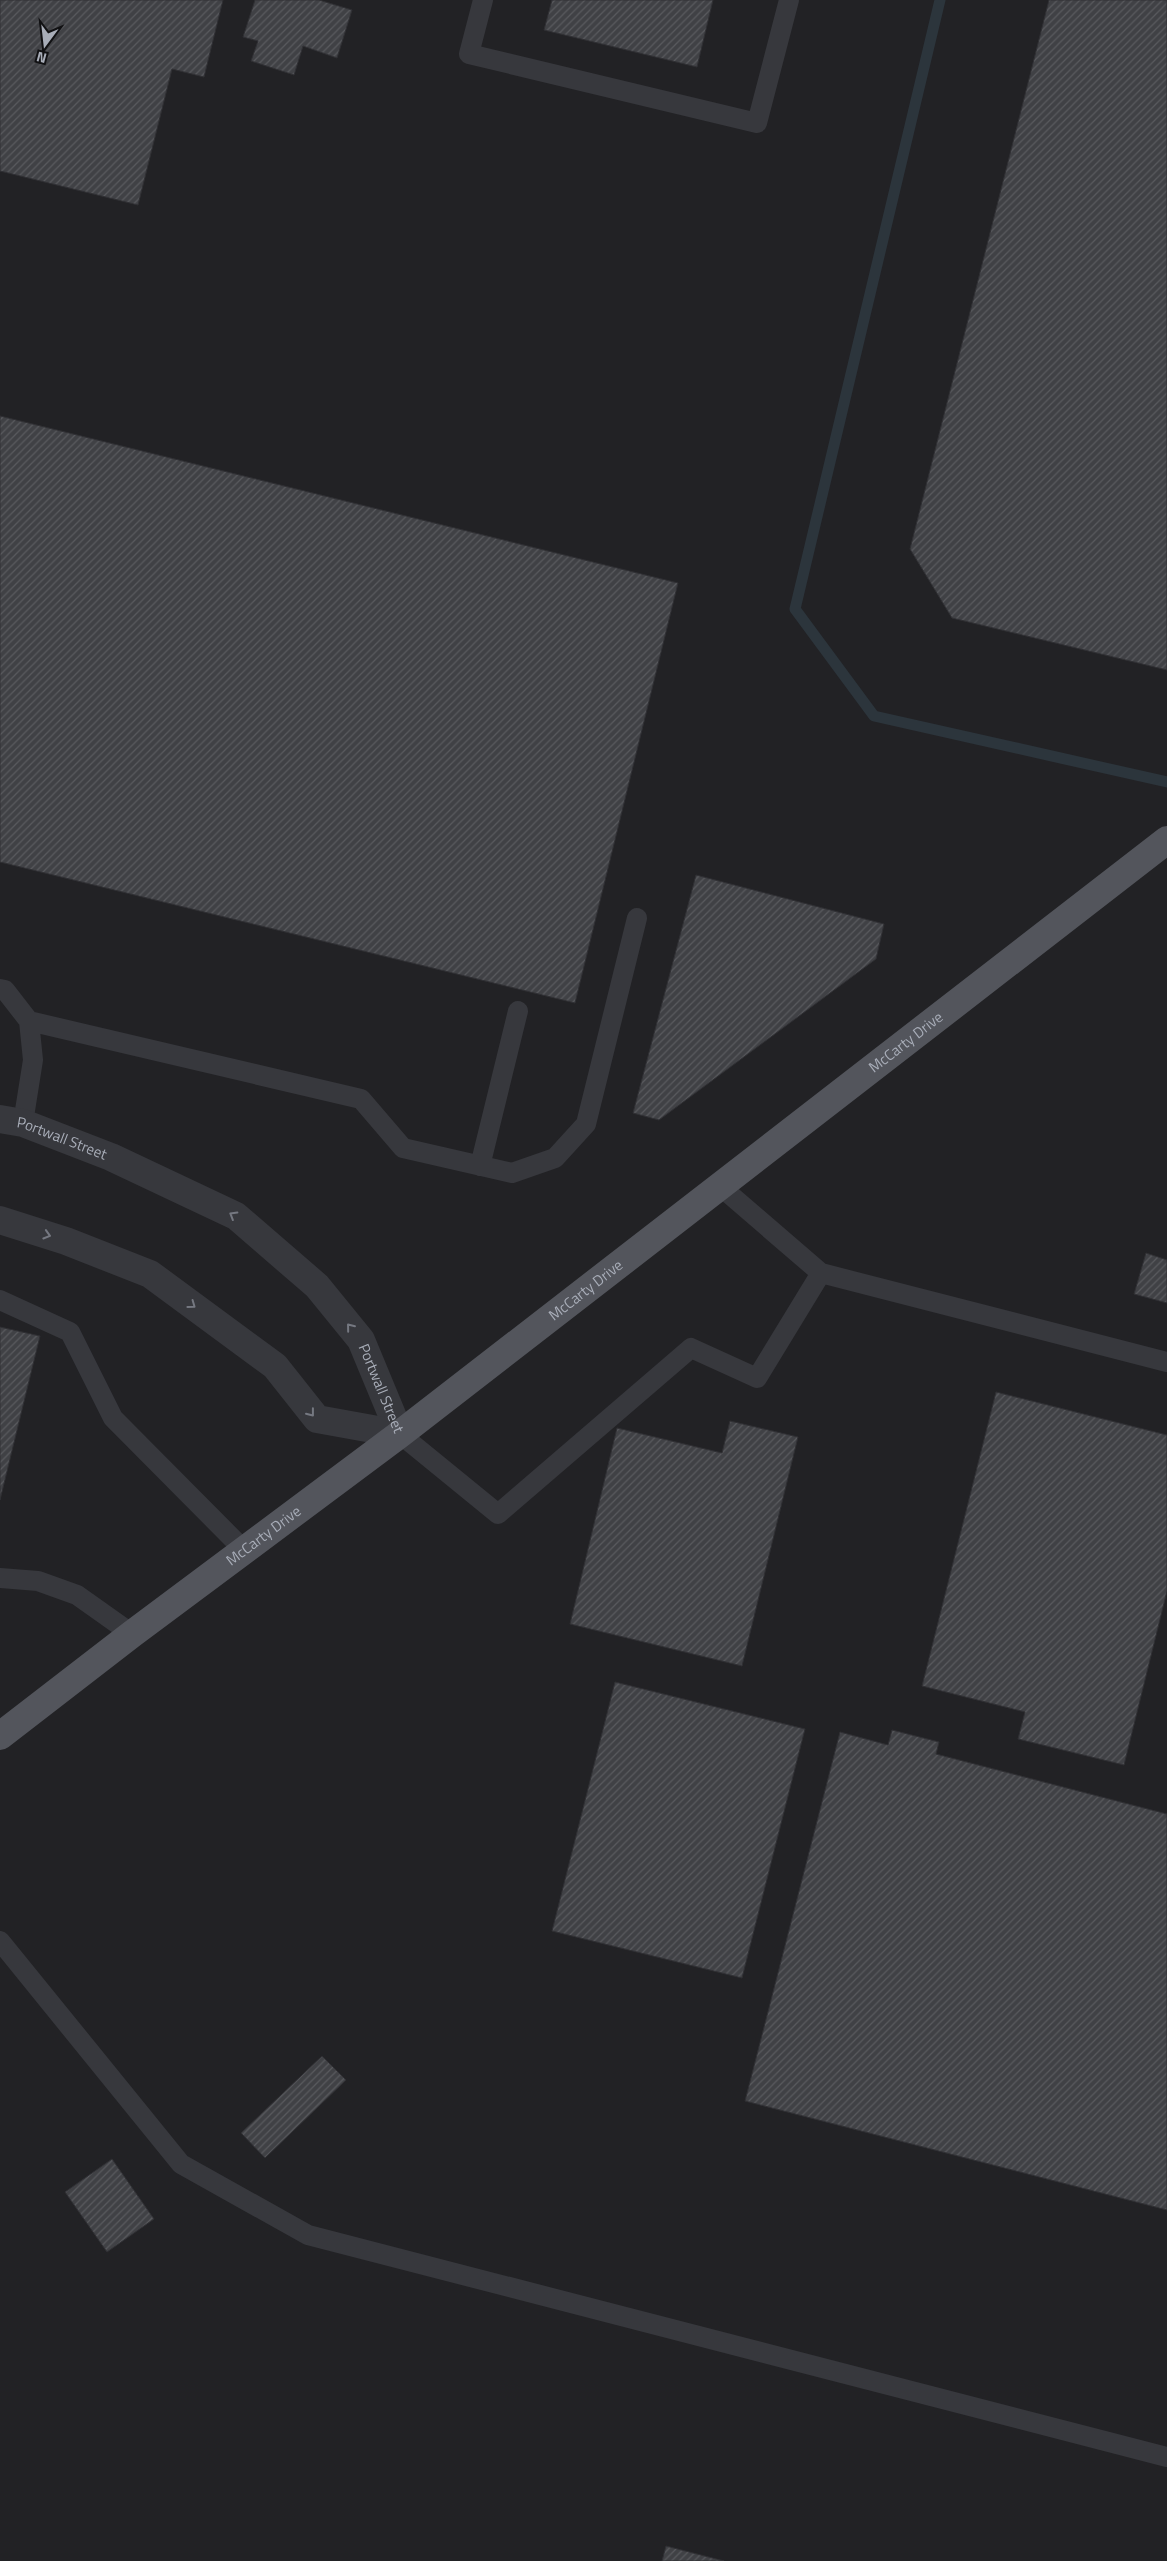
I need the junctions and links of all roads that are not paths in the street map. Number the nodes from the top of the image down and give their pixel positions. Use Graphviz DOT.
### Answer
graph roads {
  1 [pos="483,0"];
  2 [pos="789,0"];
  3 [pos="1167,840"];
  4 [pos="637,918"];
  5 [pos="0,989"];
  6 [pos="518,1011"];
  7 [pos="29,1021"];
  8 [pos="12,1121"];
  9 [pos="480,1166"];
  10 [pos="720,1186"];
  11 [pos="0,1220"];
  12 [pos="821,1273"];
  13 [pos="0,1300"];
  14 [pos="1167,1362"];
  15 [pos="400,1434"];
  16 [pos="244,1550"];
  17 [pos="0,1578"];
  18 [pos="132,1634"];
  19 [pos="0,1736"];
  20 [pos="0,1941"];
  21 [pos="1167,2457"];
  1 -- 2 [label="lane"];
  3 -- 10 [label="main road, McCarty Drive"];
  4 -- 9 [label="lane"];
  5 -- 7 [label="lane"];
  6 -- 9 [label="lane"];
  7 -- 8 [label="lane"];
  7 -- 9 [label="lane"];
  15 -- 8 [label="street, Portwall Street, one-way"];
  10 -- 12 [label="lane"];
  10 -- 15 [label="main road, McCarty Drive"];
  11 -- 15 [label="street, Portwall Street, one-way"];
  12 -- 14 [label="lane"];
  12 -- 15 [label="lane"];
  13 -- 16 [label="lane"];
  15 -- 16 [label="main road, McCarty Drive"];
  16 -- 18 [label="main road, McCarty Drive"];
  17 -- 18 [label="lane"];
  18 -- 19 [label="main road, McCarty Drive"];
  20 -- 21 [label="lane"];
}
